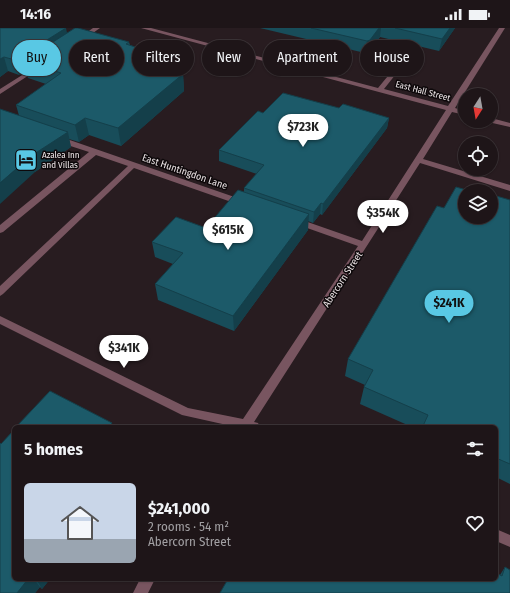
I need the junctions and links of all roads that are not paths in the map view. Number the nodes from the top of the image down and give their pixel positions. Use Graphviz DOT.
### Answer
graph roads {
  1 [pos="97,28"];
  2 [pos="144,28"];
  3 [pos="502,28"];
  4 [pos="79,40"];
  5 [pos="25,76"];
  6 [pos="392,76"];
  7 [pos="380,90"];
  8 [pos="0,92"];
  9 [pos="450,109"];
  10 [pos="458,111"];
  11 [pos="498,122"];
  12 [pos="510,125"];
  13 [pos="51,137"];
  14 [pos="94,152"];
  15 [pos="418,160"];
  16 [pos="133,165"];
  17 [pos="510,188"];
  18 [pos="252,206"];
  19 [pos="289,219"];
  20 [pos="0,230"];
  21 [pos="364,244"];
  22 [pos="0,292"];
  23 [pos="0,320"];
  24 [pos="244,425"];
  25 [pos="249,425"];
  26 [pos="498,536"];
  27 [pos="510,541"];
  28 [pos="147,581"];
  29 [pos="140,593"];
  1 -- 4 [label="street"];
  2 -- 7 [label="street, East Hall Street"];
  3 -- 9 [label="street, Abercorn Street"];
  5 -- 8 [label="street"];
  6 -- 7 [label="street"];
  7 -- 9 [label="street, East Hall Street"];
  9 -- 10 [label="street, East Hall Street"];
  9 -- 15 [label="street, Abercorn Street"];
  11 -- 12 [label="street"];
  13 -- 14 [label="street, East Huntingdon Lane"];
  14 -- 16 [label="street, East Huntingdon Lane"];
  14 -- 20 [label="street"];
  15 -- 17 [label="street"];
  15 -- 21 [label="street, Abercorn Street"];
  16 -- 18 [label="street, East Huntingdon Lane"];
  16 -- 22 [label="street"];
  19 -- 21 [label="street"];
  21 -- 25 [label="street, Abercorn Street"];
  23 -- 24 [label="street"];
  26 -- 27 [label="street"];
  28 -- 29 [label="street"];
}
